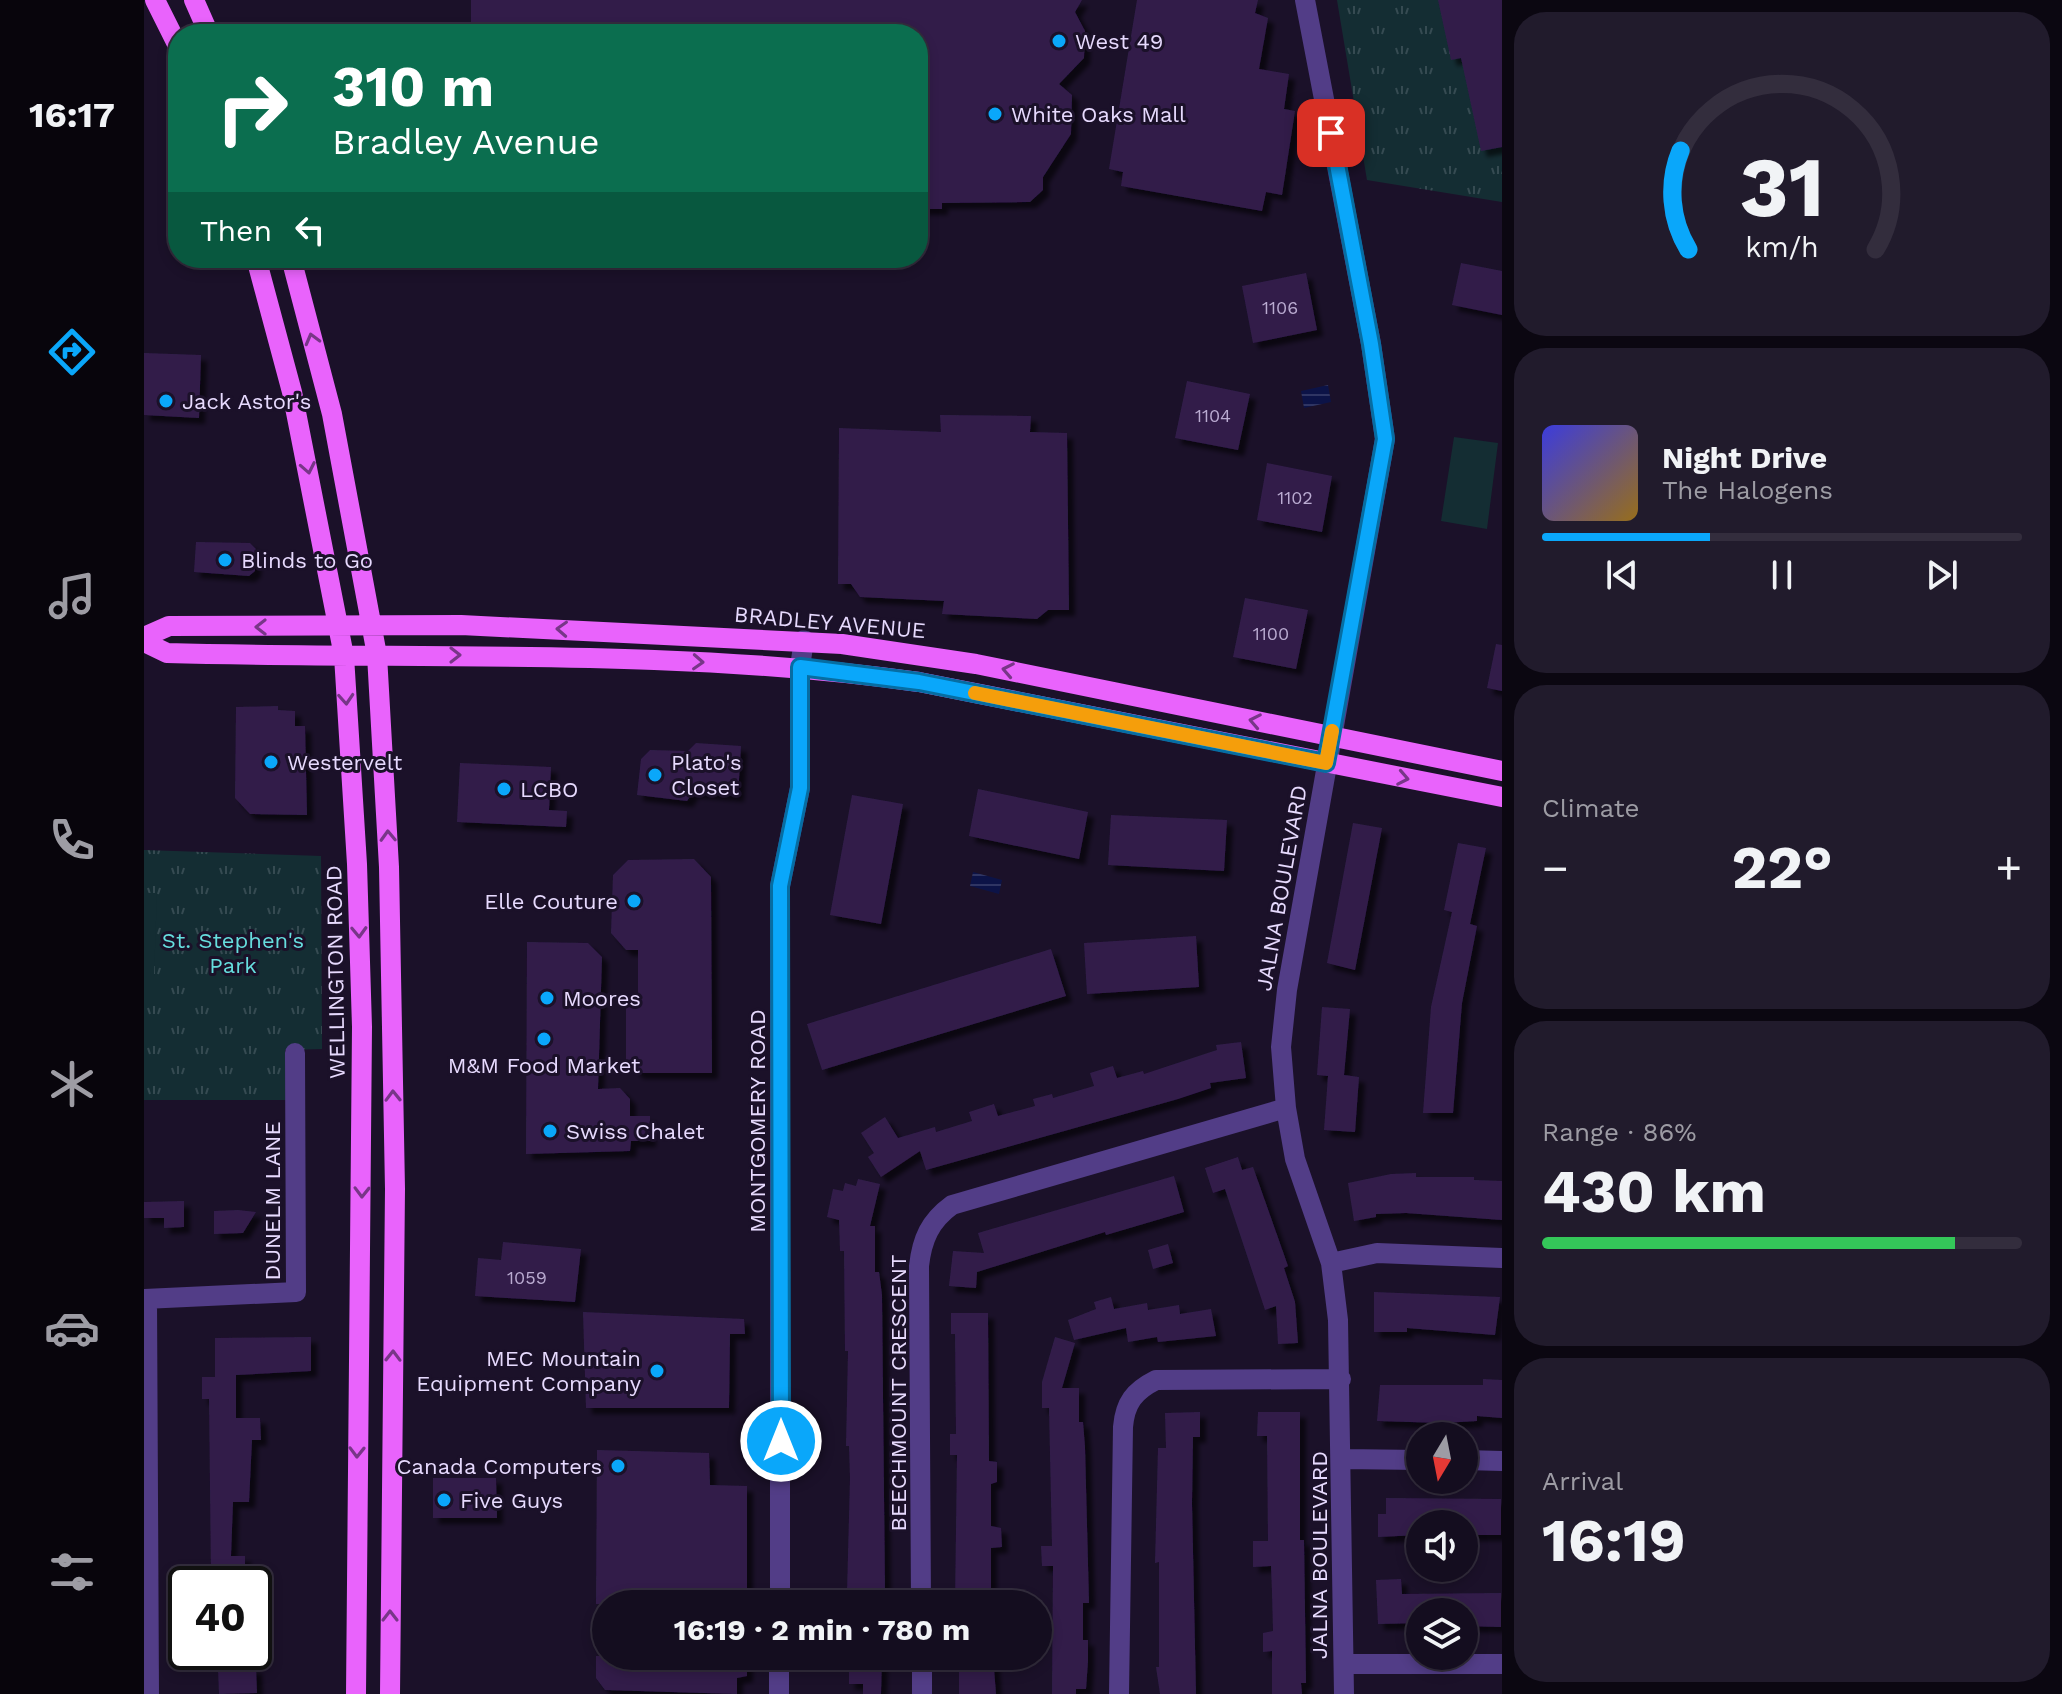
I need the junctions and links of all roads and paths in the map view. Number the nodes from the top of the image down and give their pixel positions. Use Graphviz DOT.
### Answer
graph roads {
  1 [pos="155,0"];
  2 [pos="194,0"];
  3 [pos="1305,0"];
  4 [pos="205,24"];
  5 [pos="168,26"];
  6 [pos="259,268"];
  7 [pos="294,268"];
  8 [pos="339,626"];
  9 [pos="373,626"];
  10 [pos="144,640"];
  11 [pos="804,640"];
  12 [pos="377,655"];
  13 [pos="344,656"];
  14 [pos="800,667"];
  15 [pos="1331,736"];
  16 [pos="1326,763"];
  17 [pos="1502,771"];
  18 [pos="1502,797"];
  19 [pos="295,1053"];
  20 [pos="1286,1108"];
  21 [pos="1502,1258"];
  22 [pos="1331,1263"];
  23 [pos="146,1299"];
  24 [pos="1341,1379"];
  25 [pos="1343,1459"];
  26 [pos="1406,1460"];
  27 [pos="1478,1460"];
  28 [pos="1502,1461"];
  29 [pos="780,1590"];
  30 [pos="921,1590"];
  31 [pos="1344,1664"];
  32 [pos="1502,1664"];
  33 [pos="779,1670"];
  34 [pos="922,1670"];
  35 [pos="149,1694"];
  36 [pos="356,1694"];
  37 [pos="390,1694"];
  38 [pos="779,1694"];
  39 [pos="922,1694"];
  40 [pos="1119,1694"];
  41 [pos="1344,1694"];
  1 -- 5 [label="main road"];
  2 -- 4 [label="main road"];
  3 -- 15 [label="street, JALNA BOULEVARD"];
  6 -- 8 [label="main road, WELLINGTON ROAD, one-way"];
  9 -- 7 [label="main road, one-way"];
  8 -- 9 [label="main road, BRADLEY AVENUE"];
  8 -- 10 [label="main road, BRADLEY AVENUE, one-way"];
  8 -- 13 [label="main road, WELLINGTON ROAD"];
  11 -- 9 [label="main road, BRADLEY AVENUE, one-way"];
  9 -- 12 [label="main road"];
  10 -- 13 [label="main road, BRADLEY AVENUE"];
  11 -- 14 [label="street, MONTGOMERY ROAD"];
  15 -- 11 [label="main road, BRADLEY AVENUE, one-way"];
  12 -- 13 [label="main road, BRADLEY AVENUE"];
  12 -- 14 [label="main road, BRADLEY AVENUE, one-way"];
  37 -- 12 [label="main road, one-way"];
  13 -- 36 [label="main road, WELLINGTON ROAD, one-way"];
  14 -- 16 [label="main road, BRADLEY AVENUE"];
  14 -- 29 [label="street, MONTGOMERY ROAD"];
  15 -- 16 [label="street, JALNA BOULEVARD"];
  15 -- 17 [label="main road, BRADLEY AVENUE"];
  16 -- 18 [label="main road, BRADLEY AVENUE, one-way"];
  16 -- 20 [label="street, JALNA BOULEVARD"];
  19 -- 23 [label="street, DUNELM LANE"];
  20 -- 22 [label="street, JALNA BOULEVARD"];
  20 -- 30 [label="street, BEECHMOUNT CRESCENT"];
  21 -- 22 [label="street"];
  22 -- 24 [label="street, JALNA BOULEVARD"];
  23 -- 35 [label="street"];
  24 -- 25 [label="street, JALNA BOULEVARD"];
  24 -- 40 [label="street"];
  25 -- 26 [label="street"];
  25 -- 31 [label="street, JALNA BOULEVARD"];
  27 -- 28 [label="street"];
  31 -- 32 [label="street"];
  31 -- 41 [label="street, JALNA BOULEVARD"];
  33 -- 38 [label="street"];
  34 -- 39 [label="street"];
}
